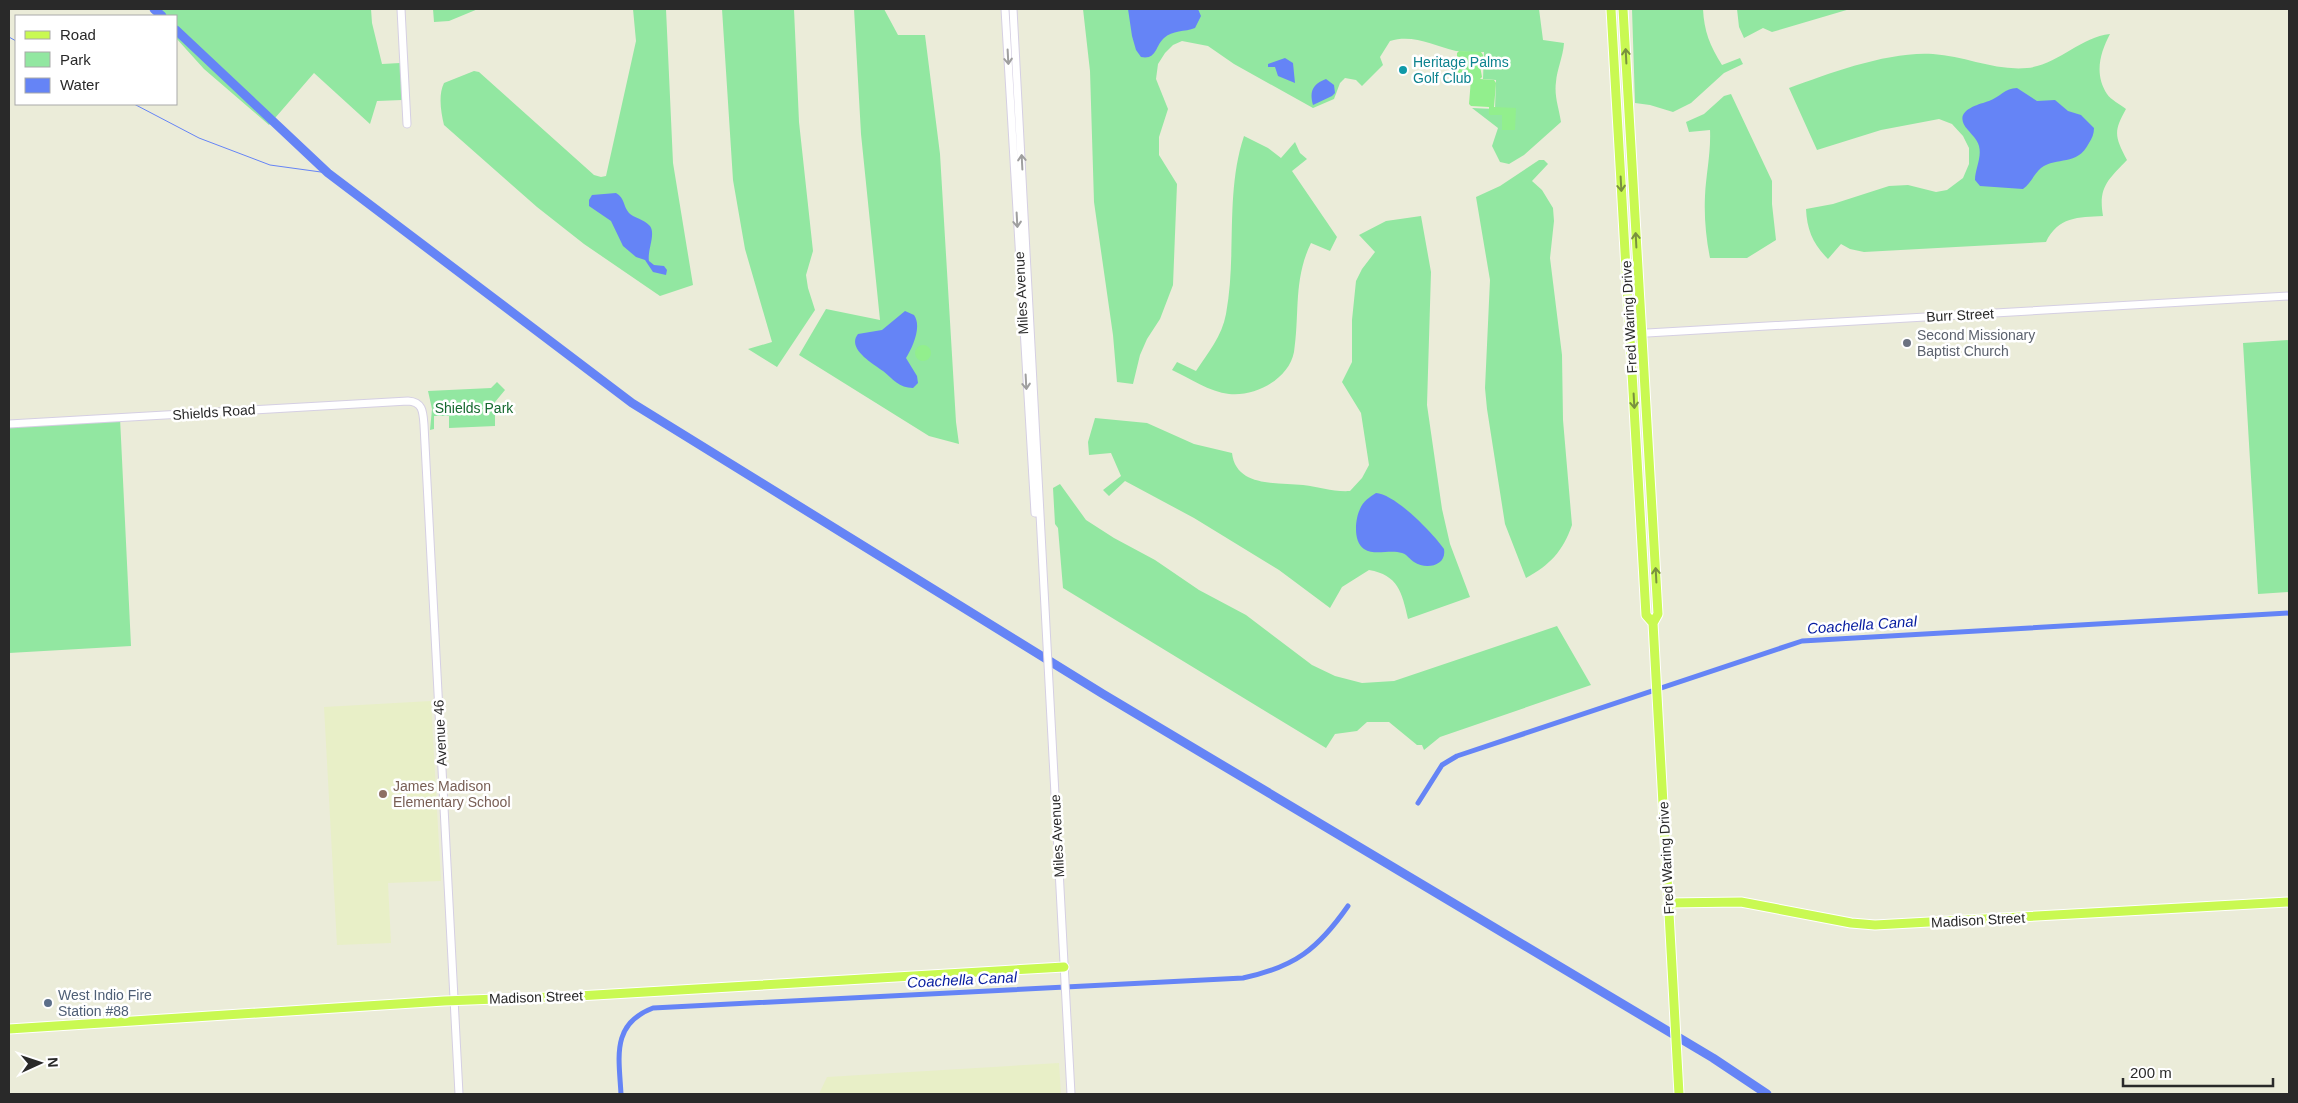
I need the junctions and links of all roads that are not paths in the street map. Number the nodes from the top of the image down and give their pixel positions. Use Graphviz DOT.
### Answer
graph roads {
  1 [pos="401,9"];
  2 [pos="1005,9"];
  3 [pos="1014,9"];
  4 [pos="1611,9"];
  5 [pos="1623,9"];
  6 [pos="408,124"];
  7 [pos="2289,296"];
  8 [pos="1630,334"];
  9 [pos="1642,334"];
  10 [pos="419,404"];
  11 [pos="9,424"];
  12 [pos="1042,578"];
  13 [pos="1653,623"];
  14 [pos="2289,902"];
  15 [pos="1668,903"];
  16 [pos="1064,967"];
  17 [pos="454,1001"];
  18 [pos="9,1029"];
  19 [pos="459,1094"];
  20 [pos="1071,1094"];
  21 [pos="1679,1094"];
  1 -- 6 [label="street"];
  2 -- 12 [label="street, Miles Avenue, one-way"];
  12 -- 3 [label="street, Miles Avenue, one-way"];
  4 -- 8 [label="main road, Fred Waring Drive, one-way"];
  9 -- 5 [label="main road, Fred Waring Drive, one-way"];
  7 -- 9 [label="street, Burr Street"];
  8 -- 9 [label="street, Burr Street"];
  8 -- 13 [label="main road, Fred Waring Drive, one-way"];
  13 -- 9 [label="main road, Fred Waring Drive, one-way"];
  10 -- 11 [label="street, Shields Road"];
  10 -- 17 [label="street, Avenue 46"];
  12 -- 16 [label="street, Miles Avenue"];
  13 -- 15 [label="main road, Fred Waring Drive"];
  14 -- 15 [label="main road, Madison Street"];
  15 -- 21 [label="main road, Fred Waring Drive"];
  16 -- 17 [label="main road, Madison Street"];
  16 -- 20 [label="street, Miles Avenue"];
  17 -- 18 [label="main road, Madison Street"];
  17 -- 19 [label="street, Avenue 46"];
}
